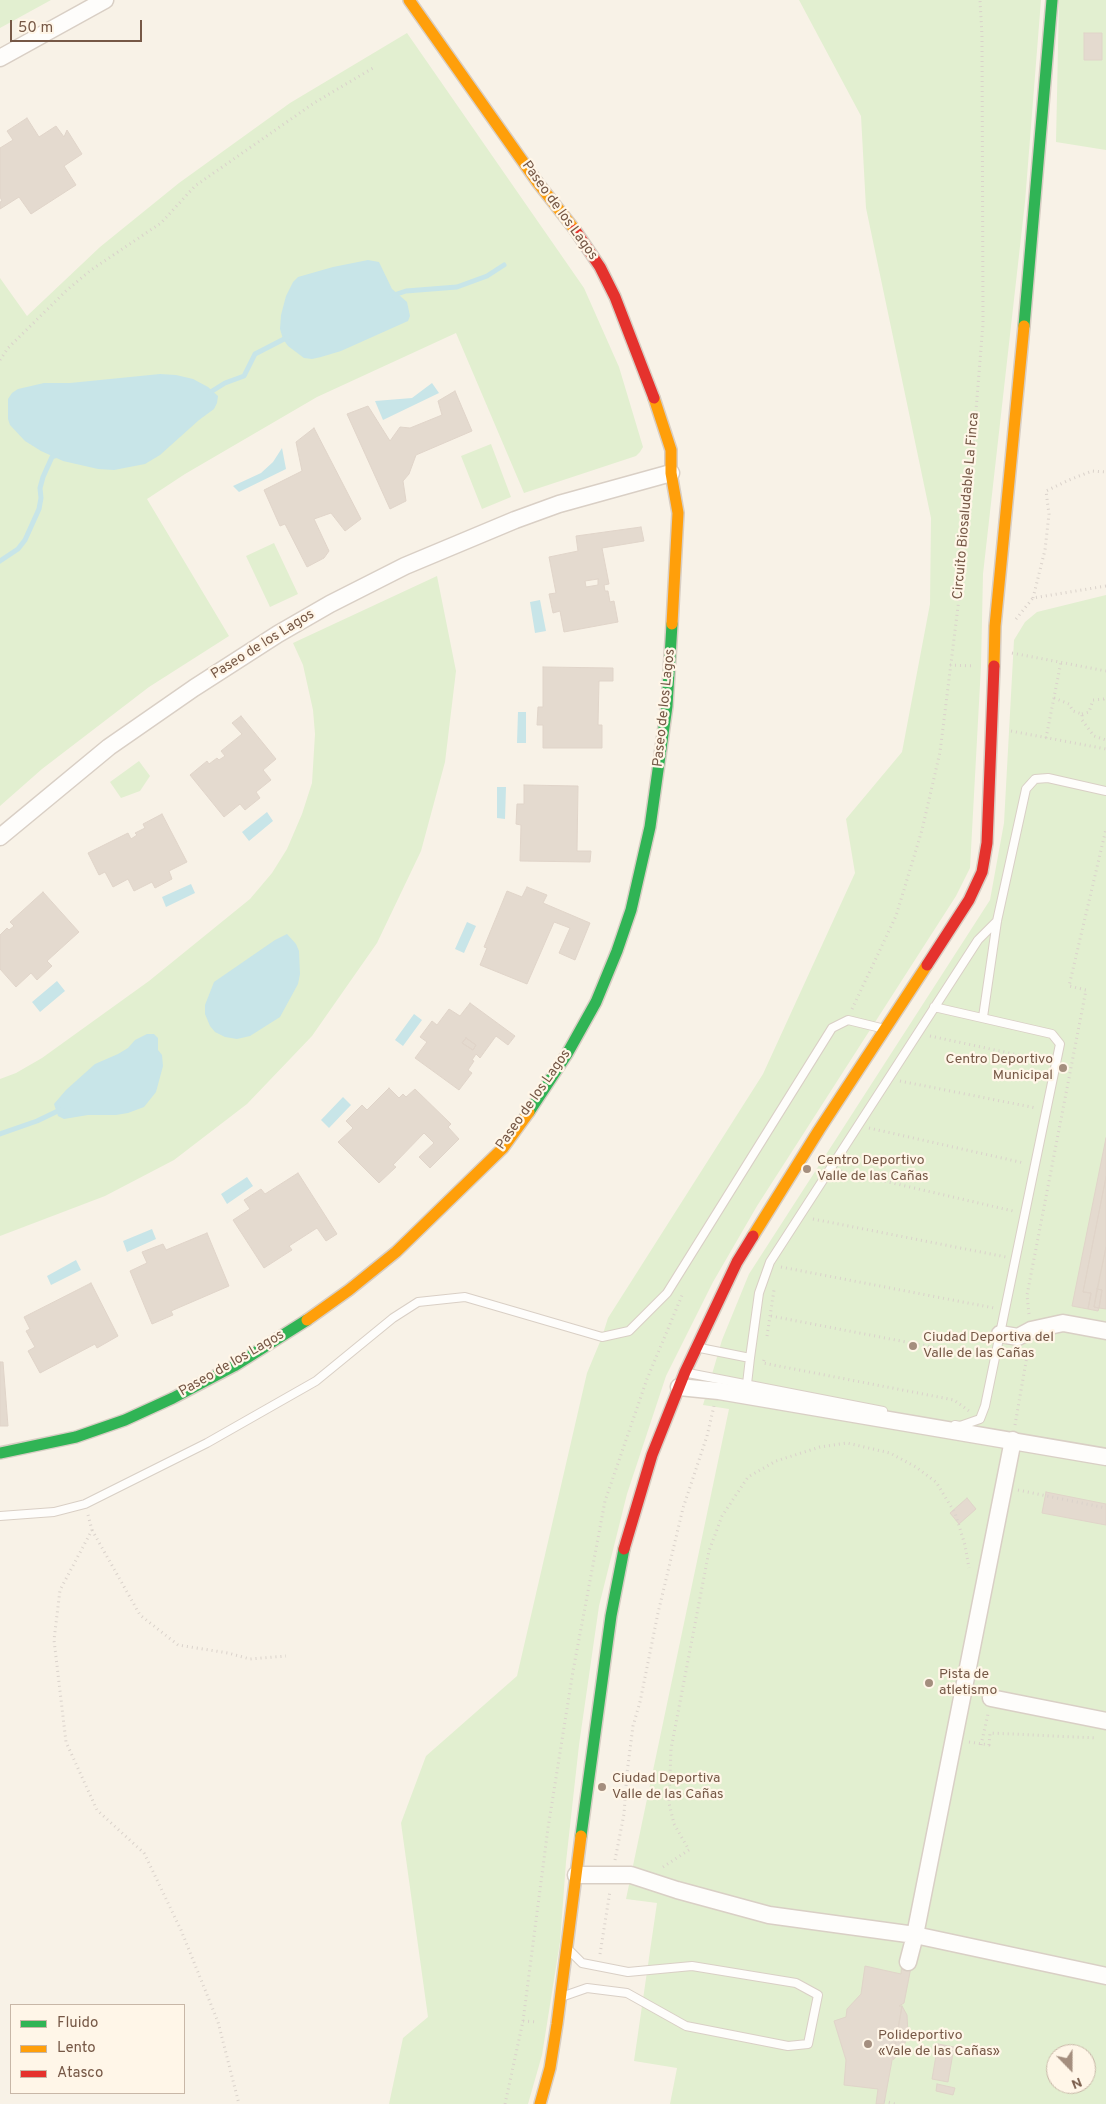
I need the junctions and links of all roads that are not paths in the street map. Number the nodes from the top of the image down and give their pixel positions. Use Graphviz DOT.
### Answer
graph roads {
  1 [pos="105,0"];
  2 [pos="409,0"];
  3 [pos="1052,0"];
  4 [pos="0,58"];
  5 [pos="671,473"];
  6 [pos="1106,790"];
  7 [pos="0,837"];
  8 [pos="997,921"];
  9 [pos="934,1007"];
  10 [pos="984,1017"];
  11 [pos="886,1029"];
  12 [pos="1106,1331"];
  13 [pos="1000,1334"];
  14 [pos="697,1347"];
  15 [pos="750,1358"];
  16 [pos="682,1379"];
  17 [pos="747,1384"];
  18 [pos="1013,1440"];
  19 [pos="0,1453"];
  20 [pos="1106,1457"];
  21 [pos="0,1516"];
  22 [pos="991,1698"];
  23 [pos="1106,1721"];
  24 [pos="576,1875"];
  25 [pos="915,1935"];
  26 [pos="566,1946"];
  27 [pos="908,1962"];
  28 [pos="1106,1976"];
  29 [pos="560,1997"];
  30 [pos="540,2104"];
  1 -- 4 [label="street"];
  2 -- 5 [label="street, Paseo de los Lagos"];
  3 -- 11 [label="street"];
  5 -- 7 [label="street, Paseo de los Lagos"];
  5 -- 19 [label="street, Paseo de los Lagos"];
  6 -- 8 [label="lane"];
  8 -- 9 [label="lane"];
  8 -- 10 [label="lane"];
  9 -- 10 [label="lane"];
  9 -- 15 [label="lane"];
  10 -- 13 [label="lane"];
  11 -- 14 [label="street"];
  11 -- 21 [label="lane"];
  12 -- 13 [label="street"];
  13 -- 17 [label="lane"];
  14 -- 15 [label="lane"];
  14 -- 16 [label="street"];
  15 -- 17 [label="lane"];
  16 -- 17 [label="lane"];
  16 -- 18 [label="street"];
  16 -- 24 [label="street"];
  18 -- 20 [label="street"];
  18 -- 25 [label="street"];
  22 -- 23 [label="street"];
  24 -- 25 [label="street"];
  24 -- 26 [label="street"];
  25 -- 27 [label="street"];
  25 -- 28 [label="street"];
  26 -- 29 [label="street"];
  26 -- 29 [label="lane"];
  29 -- 30 [label="street"];
}
